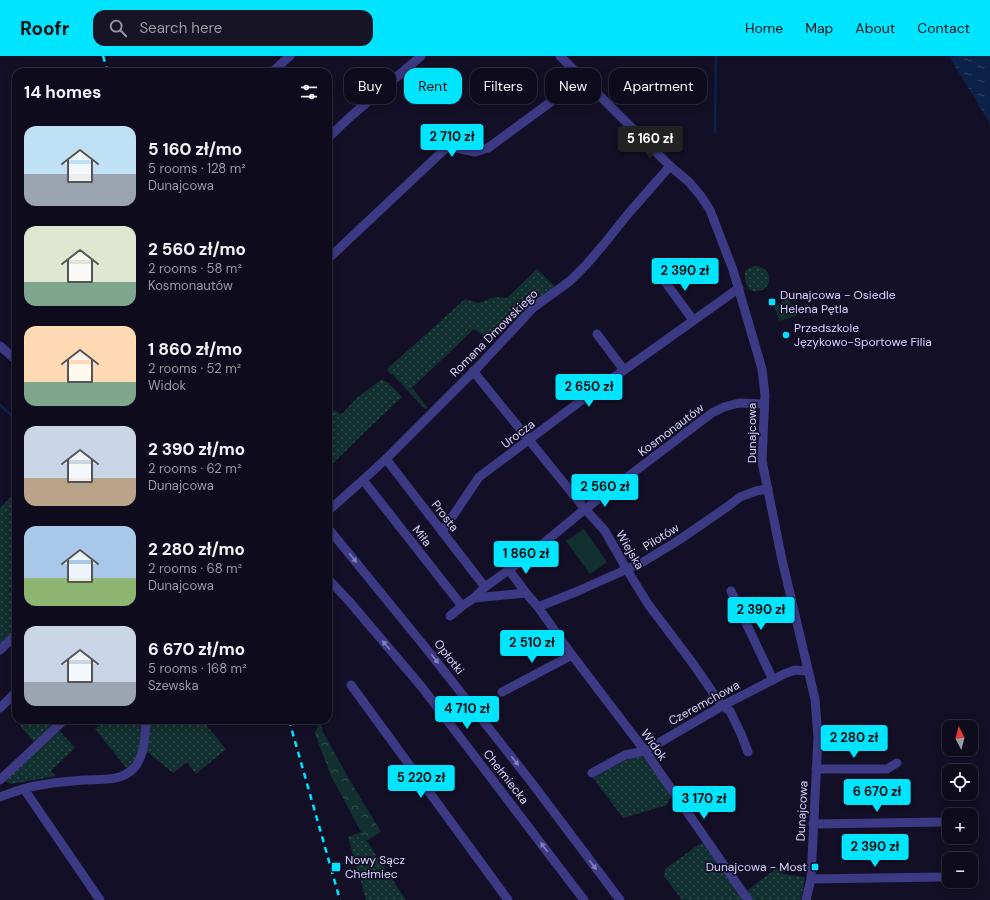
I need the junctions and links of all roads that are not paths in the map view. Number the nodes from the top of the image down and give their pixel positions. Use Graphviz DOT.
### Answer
graph roads {
  1 [pos="290,56"];
  2 [pos="421,56"];
  3 [pos="560,56"];
  4 [pos="276,68"];
  5 [pos="571,68"];
  6 [pos="601,98"];
  7 [pos="548,104"];
  8 [pos="332,134"];
  9 [pos="670,166"];
  10 [pos="332,255"];
  11 [pos="660,275"];
  12 [pos="738,288"];
  13 [pos="693,320"];
  14 [pos="597,334"];
  15 [pos="0,346"];
  16 [pos="12,356"];
  17 [pos="624,370"];
  18 [pos="473,371"];
  19 [pos="764,404"];
  20 [pos="530,440"];
  21 [pos="386,459"];
  22 [pos="363,480"];
  23 [pos="768,489"];
  24 [pos="332,507"];
  25 [pos="585,509"];
  26 [pos="442,532"];
  27 [pos="332,533"];
  28 [pos="509,570"];
  29 [pos="627,570"];
  30 [pos="332,583"];
  31 [pos="485,587"];
  32 [pos="731,591"];
  33 [pos="526,593"];
  34 [pos="474,598"];
  35 [pos="462,606"];
  36 [pos="538,607"];
  37 [pos="450,616"];
  38 [pos="12,638"];
  39 [pos="0,650"];
  40 [pos="572,655"];
  41 [pos="808,671"];
  42 [pos="773,680"];
  43 [pos="351,685"];
  44 [pos="502,692"];
  45 [pos="12,696"];
  46 [pos="722,706"];
  47 [pos="0,708"];
  48 [pos="60,724"];
  49 [pos="146,724"];
  50 [pos="645,751"];
  51 [pos="748,752"];
  52 [pos="897,763"];
  53 [pos="816,769"];
  54 [pos="592,773"];
  55 [pos="0,780"];
  56 [pos="24,789"];
  57 [pos="0,796"];
  58 [pos="942,822"];
  59 [pos="813,824"];
  60 [pos="941,877"];
  61 [pos="811,879"];
  62 [pos="100,900"];
  63 [pos="508,900"];
  64 [pos="584,900"];
  65 [pos="620,900"];
  66 [pos="748,900"];
  67 [pos="807,900"];
  1 -- 4 [label="street"];
  2 -- 8 [label="street"];
  3 -- 5 [label="street, Dunajcowa"];
  6 -- 9 [label="street, Dunajcowa"];
  7 -- 10 [label="street"];
  9 -- 12 [label="street, Dunajcowa"];
  9 -- 18 [label="street, Romana Dmowskiego"];
  11 -- 13 [label="street"];
  12 -- 13 [label="street, Urocza"];
  12 -- 19 [label="street, Dunajcowa"];
  13 -- 17 [label="street, Urocza"];
  14 -- 17 [label="street"];
  15 -- 16 [label="street"];
  17 -- 20 [label="street, Urocza"];
  18 -- 20 [label="street, Wiejska"];
  18 -- 21 [label="street, Romana Dmowskiego"];
  19 -- 23 [label="street, Dunajcowa"];
  19 -- 25 [label="street, Kosmonautów"];
  20 -- 25 [label="street, Wiejska"];
  20 -- 26 [label="street, Urocza"];
  21 -- 22 [label="street, Romana Dmowskiego"];
  21 -- 26 [label="street, Prosta"];
  22 -- 24 [label="street, Romana Dmowskiego"];
  22 -- 35 [label="street, Miła"];
  23 -- 29 [label="street, Pilotów"];
  23 -- 41 [label="street, Dunajcowa"];
  25 -- 28 [label="street, Kosmonautów"];
  25 -- 29 [label="street, Wiejska"];
  26 -- 31 [label="street, Prosta"];
  27 -- 65 [label="street, Opłotki, one-way"];
  28 -- 31 [label="street, Kosmonautów"];
  28 -- 33 [label="street"];
  29 -- 36 [label="street, Pilotów"];
  29 -- 46 [label="street, Wiejska"];
  64 -- 30 [label="street, Chełmiecka, one-way"];
  31 -- 34 [label="street, Kosmonautów"];
  32 -- 42 [label="street"];
  33 -- 34 [label="street"];
  33 -- 36 [label="street"];
  34 -- 35 [label="street, Kosmonautów"];
  35 -- 37 [label="street, Kosmonautów"];
  36 -- 40 [label="street, Widok"];
  38 -- 39 [label="street"];
  40 -- 44 [label="street"];
  40 -- 50 [label="street, Widok"];
  41 -- 42 [label="street, Czeremchowa"];
  41 -- 53 [label="street, Dunajcowa"];
  42 -- 46 [label="street, Czeremchowa"];
  43 -- 63 [label="street"];
  45 -- 47 [label="street"];
  46 -- 50 [label="street, Czeremchowa"];
  46 -- 51 [label="street, Wiejska"];
  48 -- 55 [label="street"];
  49 -- 56 [label="street"];
  50 -- 54 [label="street, Czeremchowa"];
  50 -- 66 [label="street, Widok"];
  52 -- 53 [label="street"];
  53 -- 59 [label="street, Dunajcowa"];
  56 -- 57 [label="street"];
  56 -- 62 [label="street"];
  58 -- 59 [label="street"];
  59 -- 61 [label="street, Dunajcowa"];
  60 -- 61 [label="street"];
  61 -- 67 [label="street, Dunajcowa"];
}
